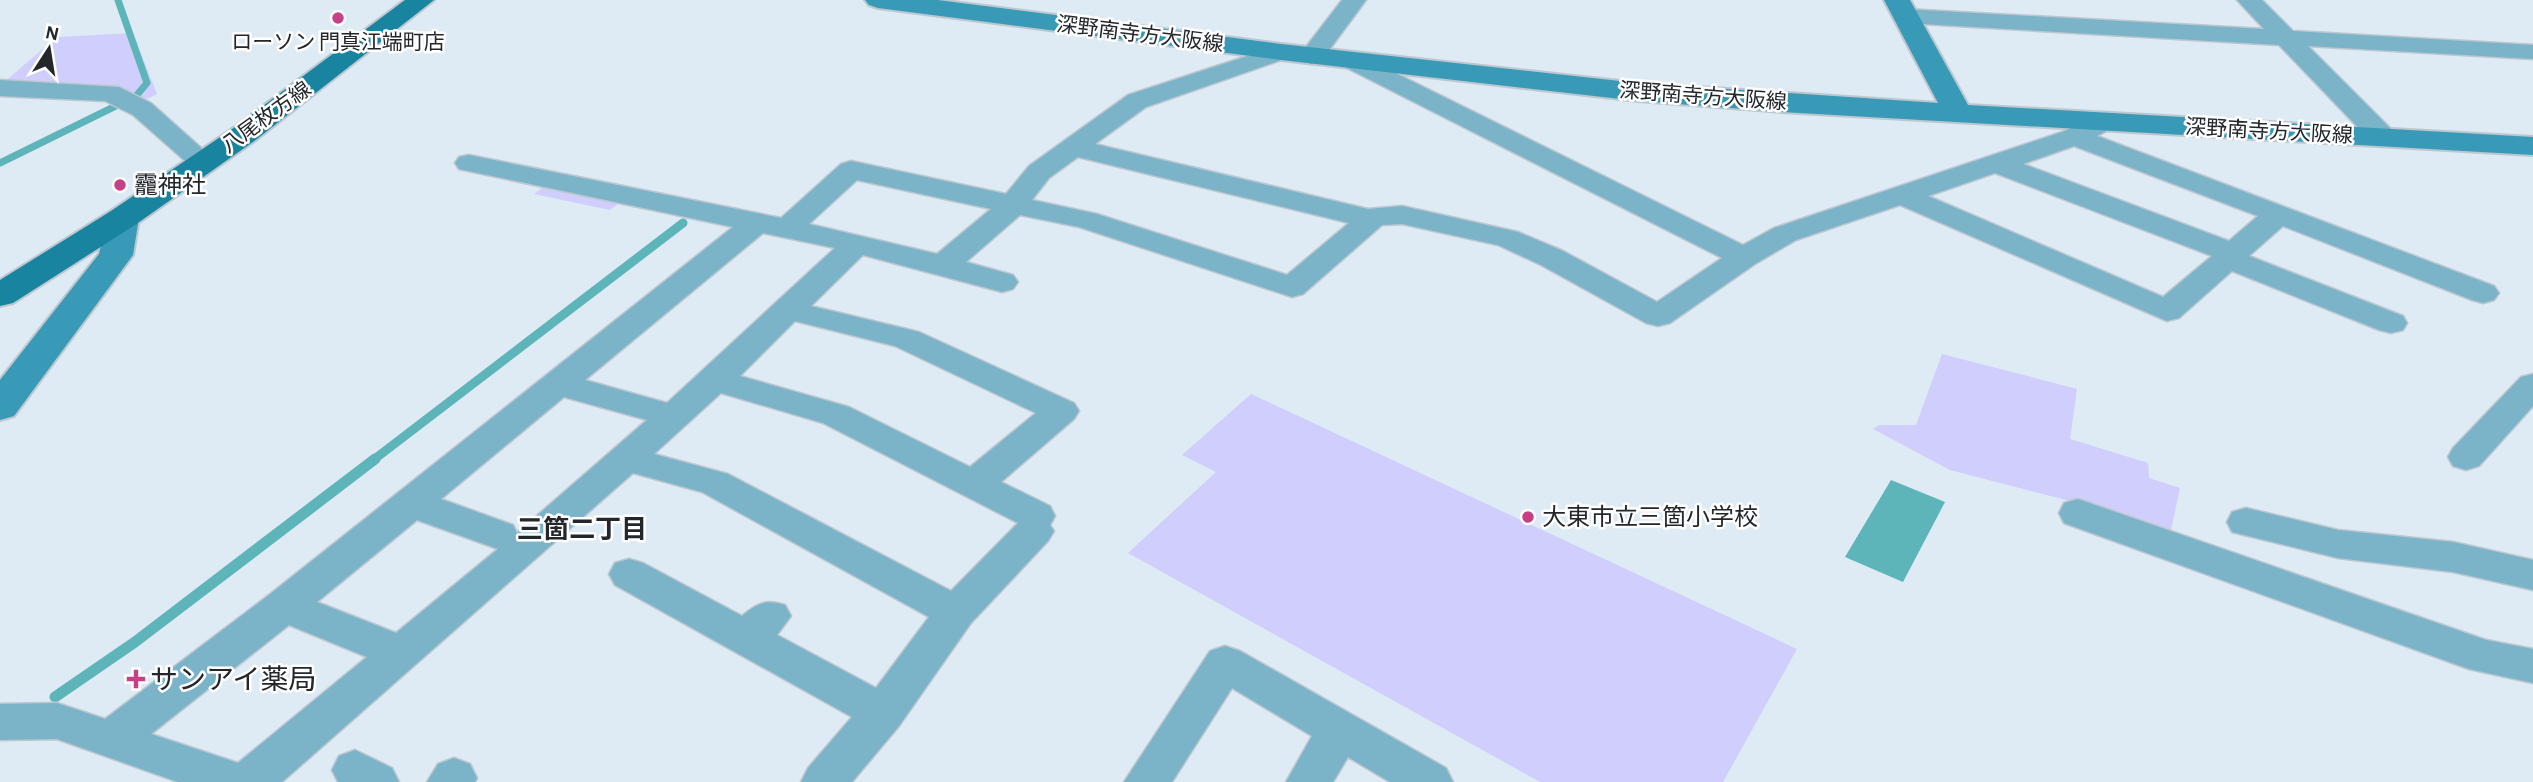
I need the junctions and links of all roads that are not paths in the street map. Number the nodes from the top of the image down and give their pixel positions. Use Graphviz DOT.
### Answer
graph roads {
  1 [pos="421,0"];
  2 [pos="878,0"];
  3 [pos="1354,0"];
  4 [pos="2249,0"];
  5 [pos="1901,8"];
  6 [pos="2285,37"];
  7 [pos="1281,52"];
  8 [pos="2533,52"];
  9 [pos="1312,56"];
  10 [pos="1352,61"];
  11 [pos="0,88"];
  12 [pos="1957,112"];
  13 [pos="2104,121"];
  14 [pos="2075,137"];
  15 [pos="2384,138"];
  16 [pos="2533,146"];
  17 [pos="1075,148"];
  18 [pos="203,162"];
  19 [pos="469,163"];
  20 [pos="1997,164"];
  21 [pos="1903,196"];
  22 [pos="1013,205"];
  23 [pos="2278,214"];
  24 [pos="123,218"];
  25 [pos="1371,219"];
  26 [pos="773,225"];
  27 [pos="857,244"];
  28 [pos="2230,256"];
  29 [pos="1744,257"];
  30 [pos="945,264"];
  31 [pos="1002,282"];
  32 [pos="2483,293"];
  33 [pos="0,295"];
  34 [pos="789,310"];
  35 [pos="2390,323"];
  36 [pos="715,380"];
  37 [pos="556,384"];
  38 [pos="2533,386"];
  39 [pos="0,407"];
  40 [pos="674,416"];
  41 [pos="2466,457"];
  42 [pos="626,459"];
  43 [pos="973,485"];
  44 [pos="411,503"];
  45 [pos="2078,513"];
  46 [pos="2246,522"];
  47 [pos="499,536"];
  48 [pos="2533,575"];
  49 [pos="658,579"];
  50 [pos="284,606"];
  51 [pos="956,612"];
  52 [pos="381,645"];
  53 [pos="2533,666"];
  54 [pos="883,713"];
  55 [pos="0,722"];
  56 [pos="1339,731"];
  57 [pos="110,740"];
  58 [pos="235,782"];
  59 [pos="249,782"];
  60 [pos="824,782"];
  61 [pos="1147,782"];
  62 [pos="1309,782"];
  63 [pos="1430,782"];
  1 -- 18 [label="main road, 八尾枚方線"];
  2 -- 7 [label="main road, 深野南寺方大阪線"];
  3 -- 9 [label="street"];
  4 -- 6 [label="street"];
  5 -- 6 [label="street"];
  5 -- 12 [label="main road"];
  6 -- 8 [label="street"];
  6 -- 15 [label="street"];
  7 -- 9 [label="main road, 深野南寺方大阪線"];
  7 -- 17 [label="street"];
  9 -- 10 [label="main road, 深野南寺方大阪線"];
  10 -- 12 [label="main road, 深野南寺方大阪線"];
  10 -- 29 [label="street"];
  11 -- 18 [label="street"];
  12 -- 13 [label="main road, 深野南寺方大阪線"];
  13 -- 14 [label="street"];
  13 -- 15 [label="main road, 深野南寺方大阪線"];
  14 -- 20 [label="street"];
  14 -- 23 [label="street"];
  15 -- 16 [label="main road, 深野南寺方大阪線"];
  17 -- 22 [label="street"];
  17 -- 25 [label="street"];
  18 -- 24 [label="main road, 八尾枚方線"];
  19 -- 26 [label="street"];
  20 -- 21 [label="street"];
  20 -- 28 [label="street"];
  21 -- 28 [label="street"];
  21 -- 29 [label="street"];
  22 -- 25 [label="street"];
  22 -- 26 [label="street"];
  22 -- 30 [label="street"];
  23 -- 28 [label="street"];
  23 -- 32 [label="street"];
  24 -- 33 [label="main road, 八尾枚方線"];
  24 -- 39 [label="main road"];
  25 -- 29 [label="street"];
  26 -- 27 [label="street"];
  26 -- 37 [label="street"];
  27 -- 30 [label="street"];
  27 -- 34 [label="street"];
  28 -- 35 [label="street"];
  30 -- 31 [label="street"];
  34 -- 36 [label="street"];
  34 -- 43 [label="street"];
  36 -- 40 [label="street"];
  36 -- 43 [label="street"];
  37 -- 40 [label="street"];
  37 -- 44 [label="street"];
  38 -- 41 [label="street"];
  40 -- 42 [label="street"];
  42 -- 51 [label="street"];
  42 -- 59 [label="street"];
  43 -- 51 [label="street"];
  44 -- 47 [label="street"];
  44 -- 50 [label="street"];
  45 -- 53 [label="street"];
  46 -- 48 [label="street"];
  49 -- 54 [label="street"];
  50 -- 52 [label="street"];
  50 -- 57 [label="street"];
  51 -- 54 [label="street"];
  54 -- 60 [label="street"];
  55 -- 57 [label="street"];
  56 -- 61 [label="street"];
  56 -- 62 [label="street"];
  56 -- 63 [label="street"];
  57 -- 58 [label="street"];
}
